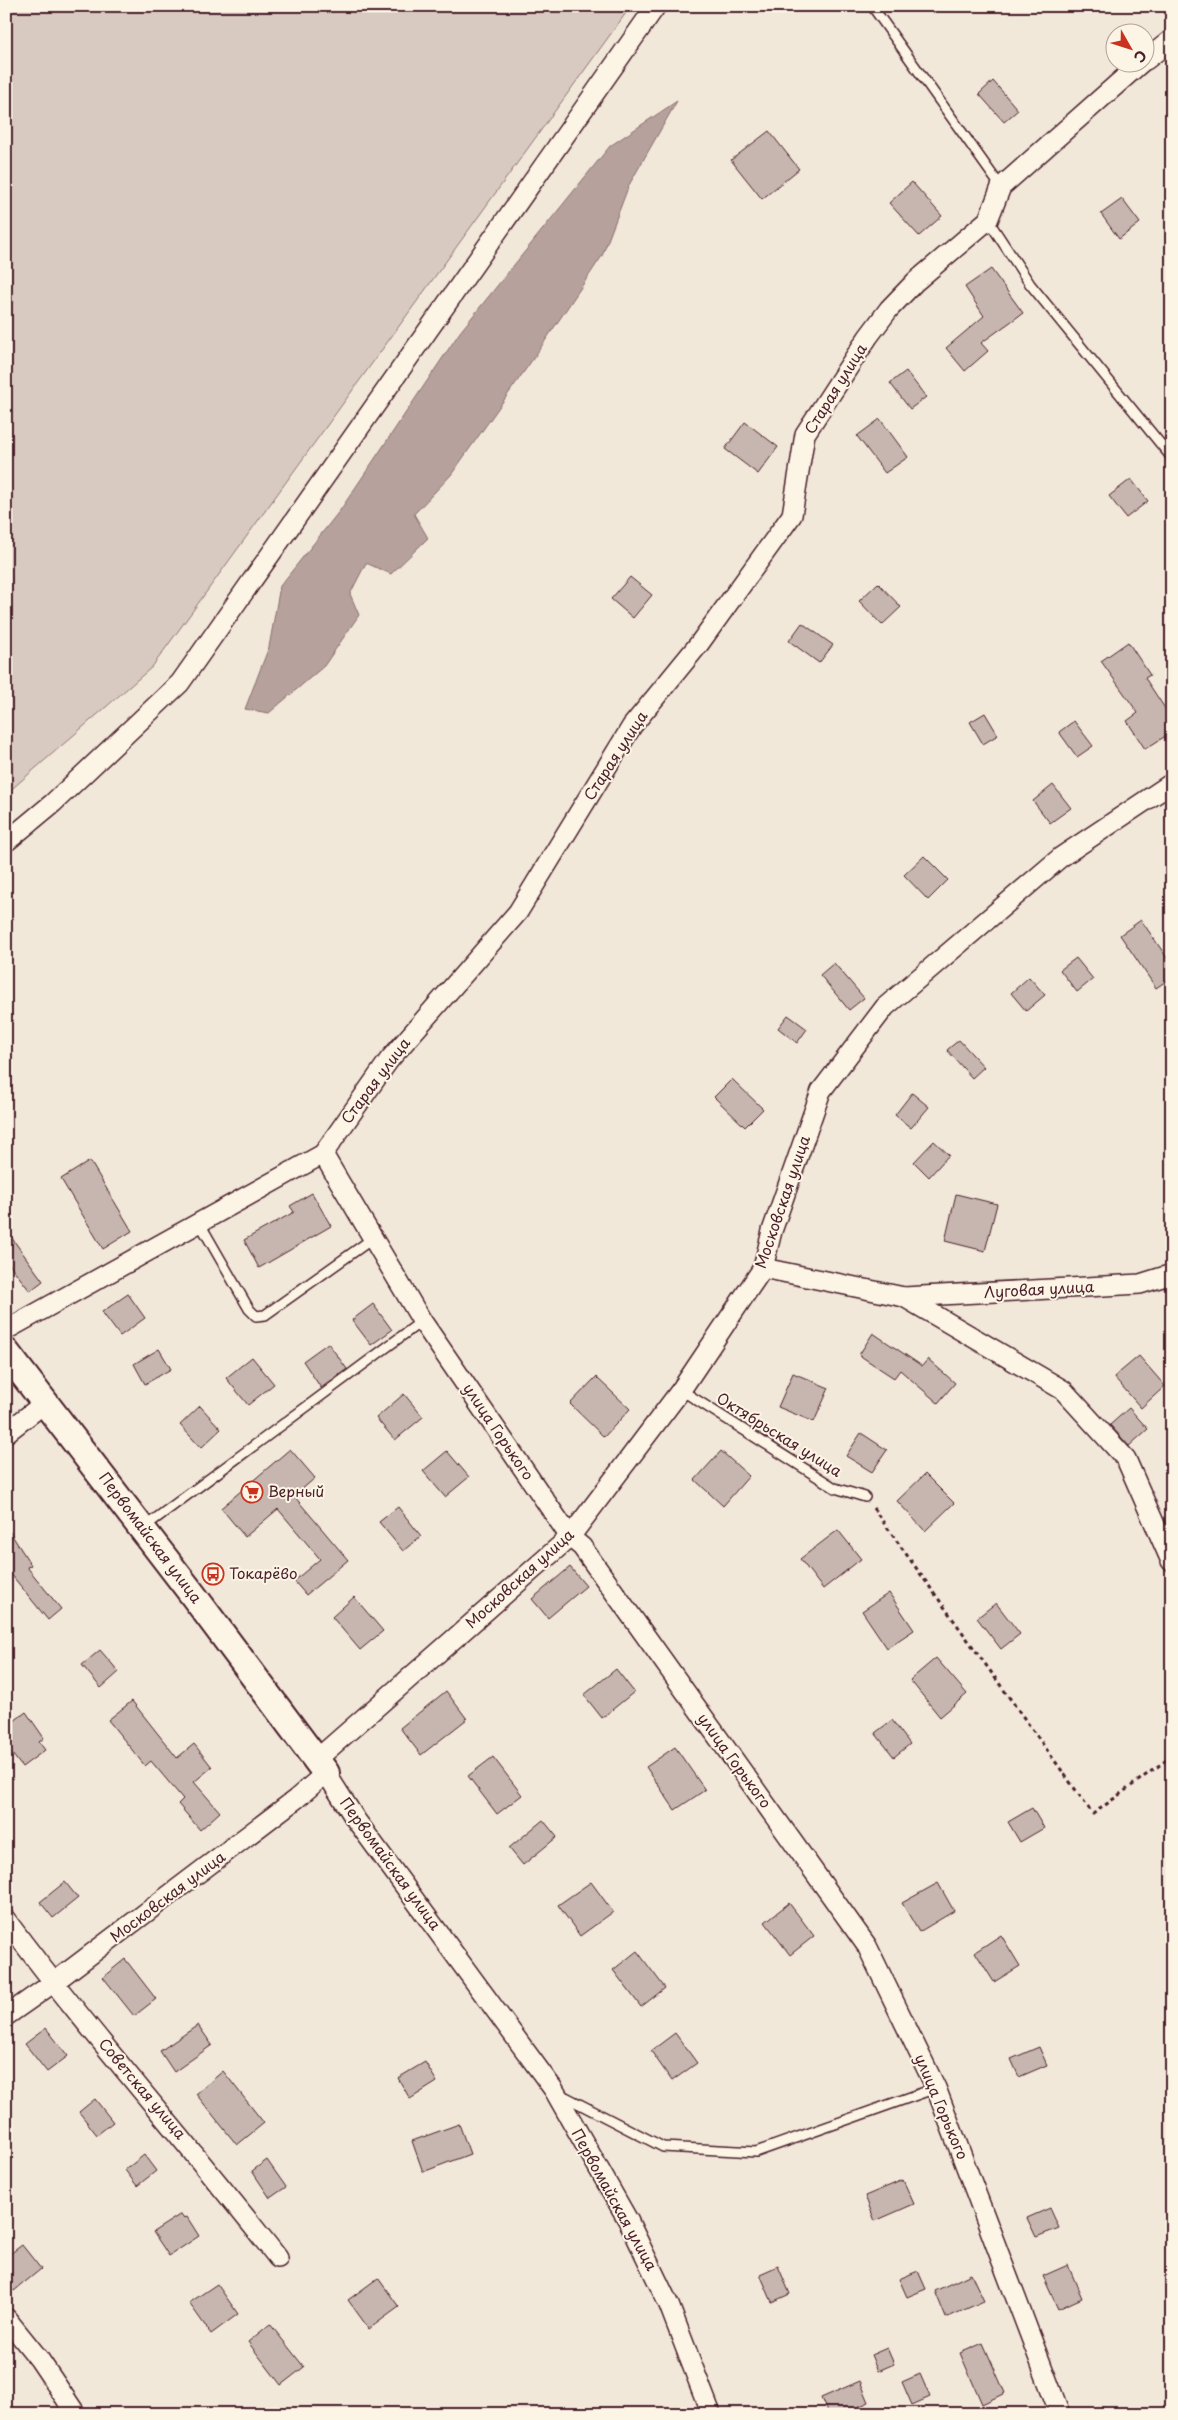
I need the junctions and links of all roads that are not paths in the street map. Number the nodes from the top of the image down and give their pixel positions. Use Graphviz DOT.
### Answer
graph roads {
  1 [pos="656,6"];
  2 [pos="872,6"];
  3 [pos="1172,39"];
  4 [pos="1156,52"];
  5 [pos="1131,72"];
  6 [pos="1001,187"];
  7 [pos="988,220"];
  8 [pos="1172,458"];
  9 [pos="1172,783"];
  10 [pos="6,842"];
  11 [pos="323,1154"];
  12 [pos="199,1222"];
  13 [pos="372,1239"];
  14 [pos="763,1268"];
  15 [pos="1172,1274"];
  16 [pos="904,1297"];
  17 [pos="422,1321"];
  18 [pos="6,1330"];
  19 [pos="6,1352"];
  20 [pos="681,1390"];
  21 [pos="46,1402"];
  22 [pos="6,1433"];
  23 [pos="865,1497"];
  24 [pos="142,1528"];
  25 [pos="570,1538"];
  26 [pos="1171,1561"];
  27 [pos="321,1767"];
  28 [pos="6,1920"];
  29 [pos="53,1984"];
  30 [pos="6,2016"];
  31 [pos="936,2088"];
  32 [pos="554,2090"];
  33 [pos="278,2258"];
  34 [pos="6,2318"];
  35 [pos="76,2414"];
  36 [pos="710,2414"];
  37 [pos="1060,2414"];
  1 -- 10 [label="street"];
  2 -- 6 [label="lane"];
  3 -- 4 [label="street"];
  5 -- 6 [label="street, Старая улица"];
  6 -- 7 [label="street, Старая улица"];
  7 -- 8 [label="lane"];
  7 -- 11 [label="street, Старая улица"];
  9 -- 14 [label="street, Московская улица"];
  11 -- 12 [label="street, Старая улица"];
  11 -- 13 [label="street, улица Горького"];
  12 -- 13 [label="lane"];
  12 -- 18 [label="street, Старая улица"];
  13 -- 17 [label="street, улица Горького"];
  14 -- 16 [label="street"];
  14 -- 20 [label="street, Московская улица"];
  15 -- 16 [label="street, Луговая улица"];
  16 -- 26 [label="street"];
  17 -- 24 [label="lane"];
  17 -- 25 [label="street, улица Горького"];
  19 -- 21 [label="street, Первомайская улица"];
  20 -- 23 [label="lane, Октябрьская улица"];
  20 -- 25 [label="street, Московская улица"];
  21 -- 22 [label="street"];
  21 -- 24 [label="street, Первомайская улица"];
  24 -- 27 [label="street, Первомайская улица"];
  25 -- 27 [label="street, Московская улица"];
  25 -- 31 [label="street, улица Горького"];
  27 -- 29 [label="street, Московская улица"];
  27 -- 32 [label="street, Первомайская улица"];
  28 -- 29 [label="street, Советская улица"];
  29 -- 30 [label="street, Московская улица"];
  29 -- 33 [label="street, Советская улица"];
  31 -- 32 [label="lane"];
  31 -- 37 [label="street, улица Горького"];
  32 -- 36 [label="street, Первомайская улица"];
  34 -- 35 [label="street"];
}
